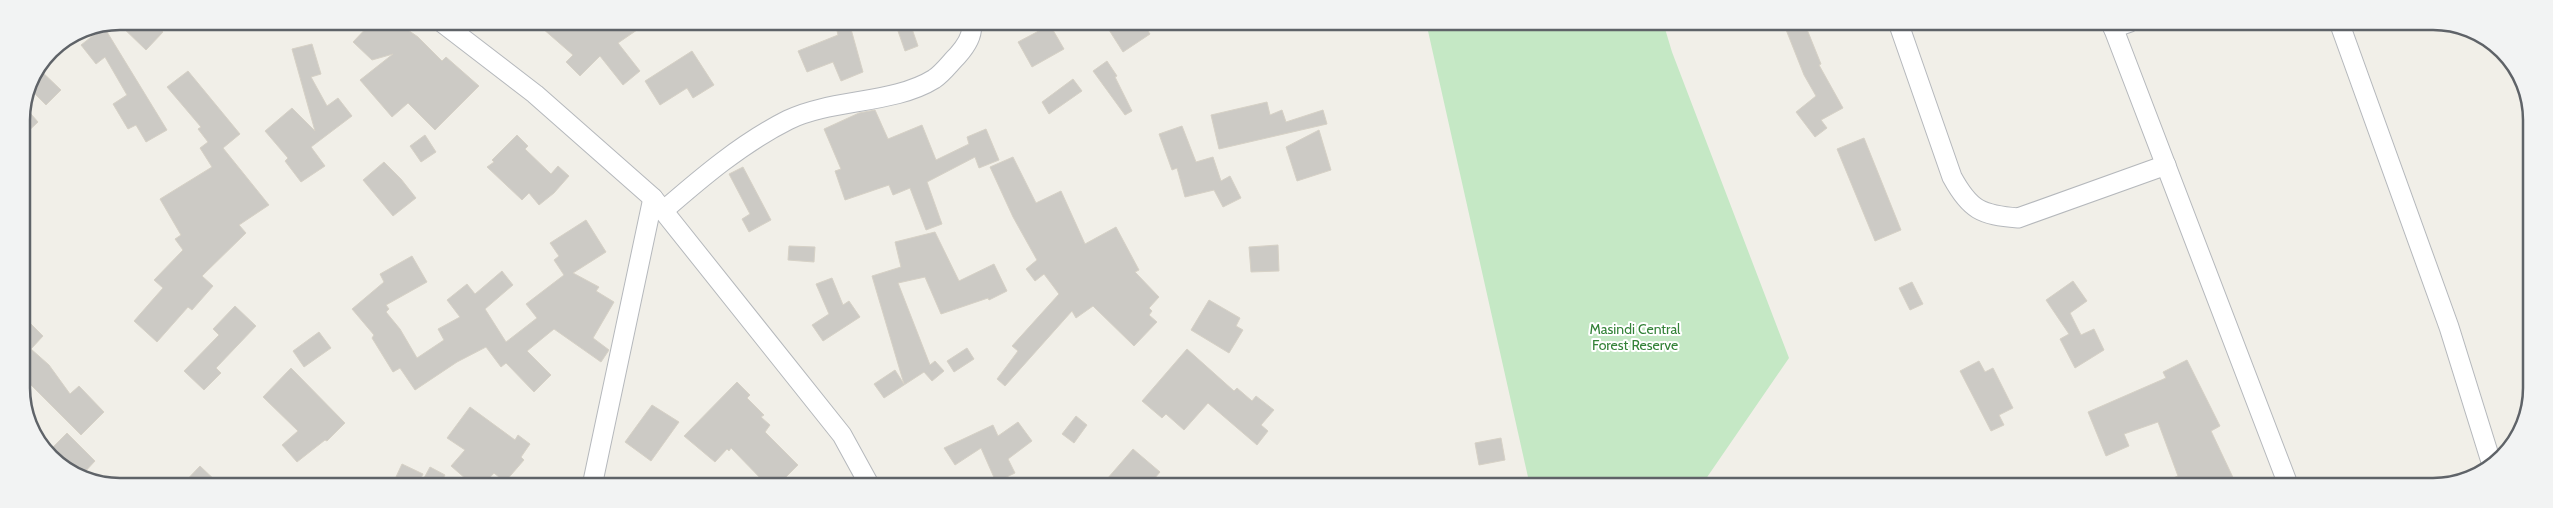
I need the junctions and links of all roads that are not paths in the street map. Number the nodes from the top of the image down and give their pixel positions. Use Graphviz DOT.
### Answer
graph roads {
  1 [pos="452,30"];
  2 [pos="972,30"];
  3 [pos="1901,30"];
  4 [pos="2120,30"];
  5 [pos="2342,30"];
  6 [pos="2166,165"];
  7 [pos="658,205"];
  8 [pos="2490,458"];
  9 [pos="594,478"];
  10 [pos="866,478"];
  11 [pos="2286,478"];
  1 -- 7 [label="street"];
  2 -- 7 [label="street"];
  3 -- 6 [label="street"];
  4 -- 6 [label="street"];
  5 -- 8 [label="street"];
  6 -- 11 [label="street"];
  7 -- 9 [label="street"];
  7 -- 10 [label="street"];
}
